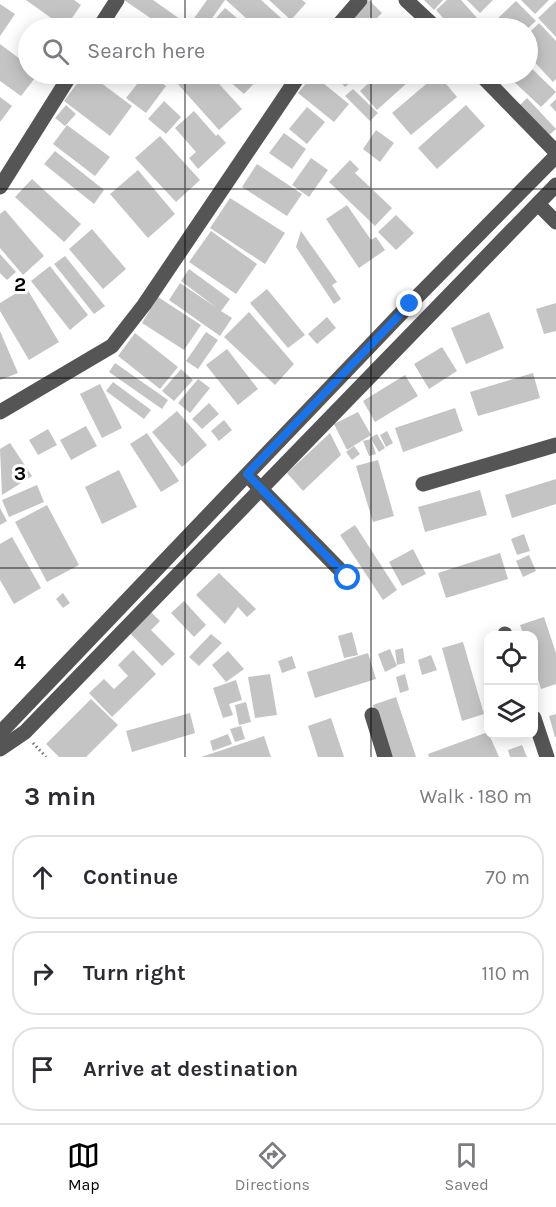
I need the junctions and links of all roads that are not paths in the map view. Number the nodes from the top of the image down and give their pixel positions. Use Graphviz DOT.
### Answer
graph roads {
  1 [pos="117,0"];
  2 [pos="360,0"];
  3 [pos="406,0"];
  4 [pos="105,18"];
  5 [pos="345,18"];
  6 [pos="425,18"];
  7 [pos="65,84"];
  8 [pos="293,84"];
  9 [pos="490,84"];
  10 [pos="556,154"];
  11 [pos="556,185"];
  12 [pos="0,187"];
  13 [pos="538,204"];
  14 [pos="556,222"];
  15 [pos="0,412"];
  16 [pos="290,430"];
  17 [pos="304,444"];
  18 [pos="556,445"];
  19 [pos="247,474"];
  20 [pos="423,484"];
  21 [pos="260,488"];
  22 [pos="348,578"];
  23 [pos="372,715"];
  24 [pos="538,730"];
  25 [pos="0,733"];
  26 [pos="0,749"];
  27 [pos="385,757"];
  28 [pos="547,757"];
  1 -- 4 [label="street"];
  2 -- 5 [label="street"];
  3 -- 6 [label="street"];
  7 -- 12 [label="street"];
  8 -- 15 [label="street"];
  9 -- 10 [label="street"];
  10 -- 16 [label="street"];
  11 -- 13 [label="street"];
  13 -- 14 [label="street"];
  13 -- 17 [label="street"];
  16 -- 17 [label="street"];
  16 -- 19 [label="street"];
  17 -- 21 [label="street"];
  18 -- 20 [label="street"];
  19 -- 21 [label="street"];
  19 -- 25 [label="street"];
  21 -- 22 [label="street"];
  21 -- 26 [label="street"];
  23 -- 27 [label="street"];
  24 -- 28 [label="street"];
}
